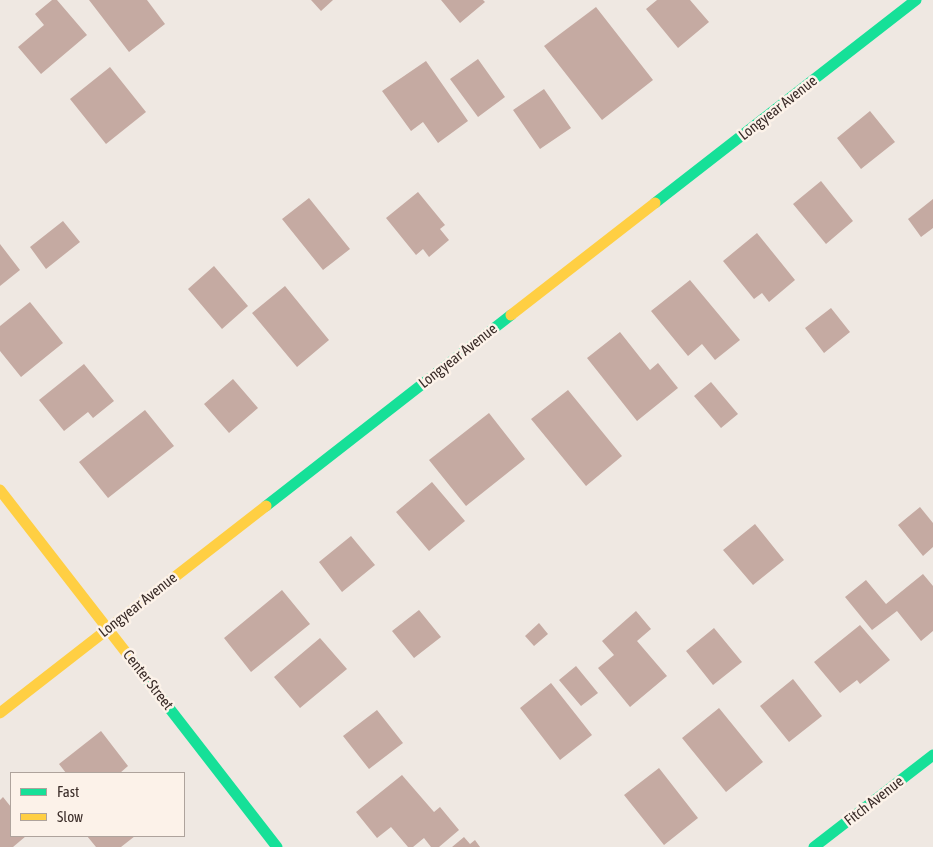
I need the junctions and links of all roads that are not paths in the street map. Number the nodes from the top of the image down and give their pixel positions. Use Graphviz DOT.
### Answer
graph roads {
  1 [pos="916,0"];
  2 [pos="0,490"];
  3 [pos="108,629"];
  4 [pos="0,713"];
  5 [pos="933,755"];
  6 [pos="277,847"];
  7 [pos="814,847"];
  1 -- 3 [label="street, Longyear Avenue"];
  2 -- 3 [label="street, Center Street"];
  3 -- 4 [label="street, Longyear Avenue"];
  3 -- 6 [label="street, Center Street"];
  5 -- 7 [label="street, Fitch Avenue"];
}
